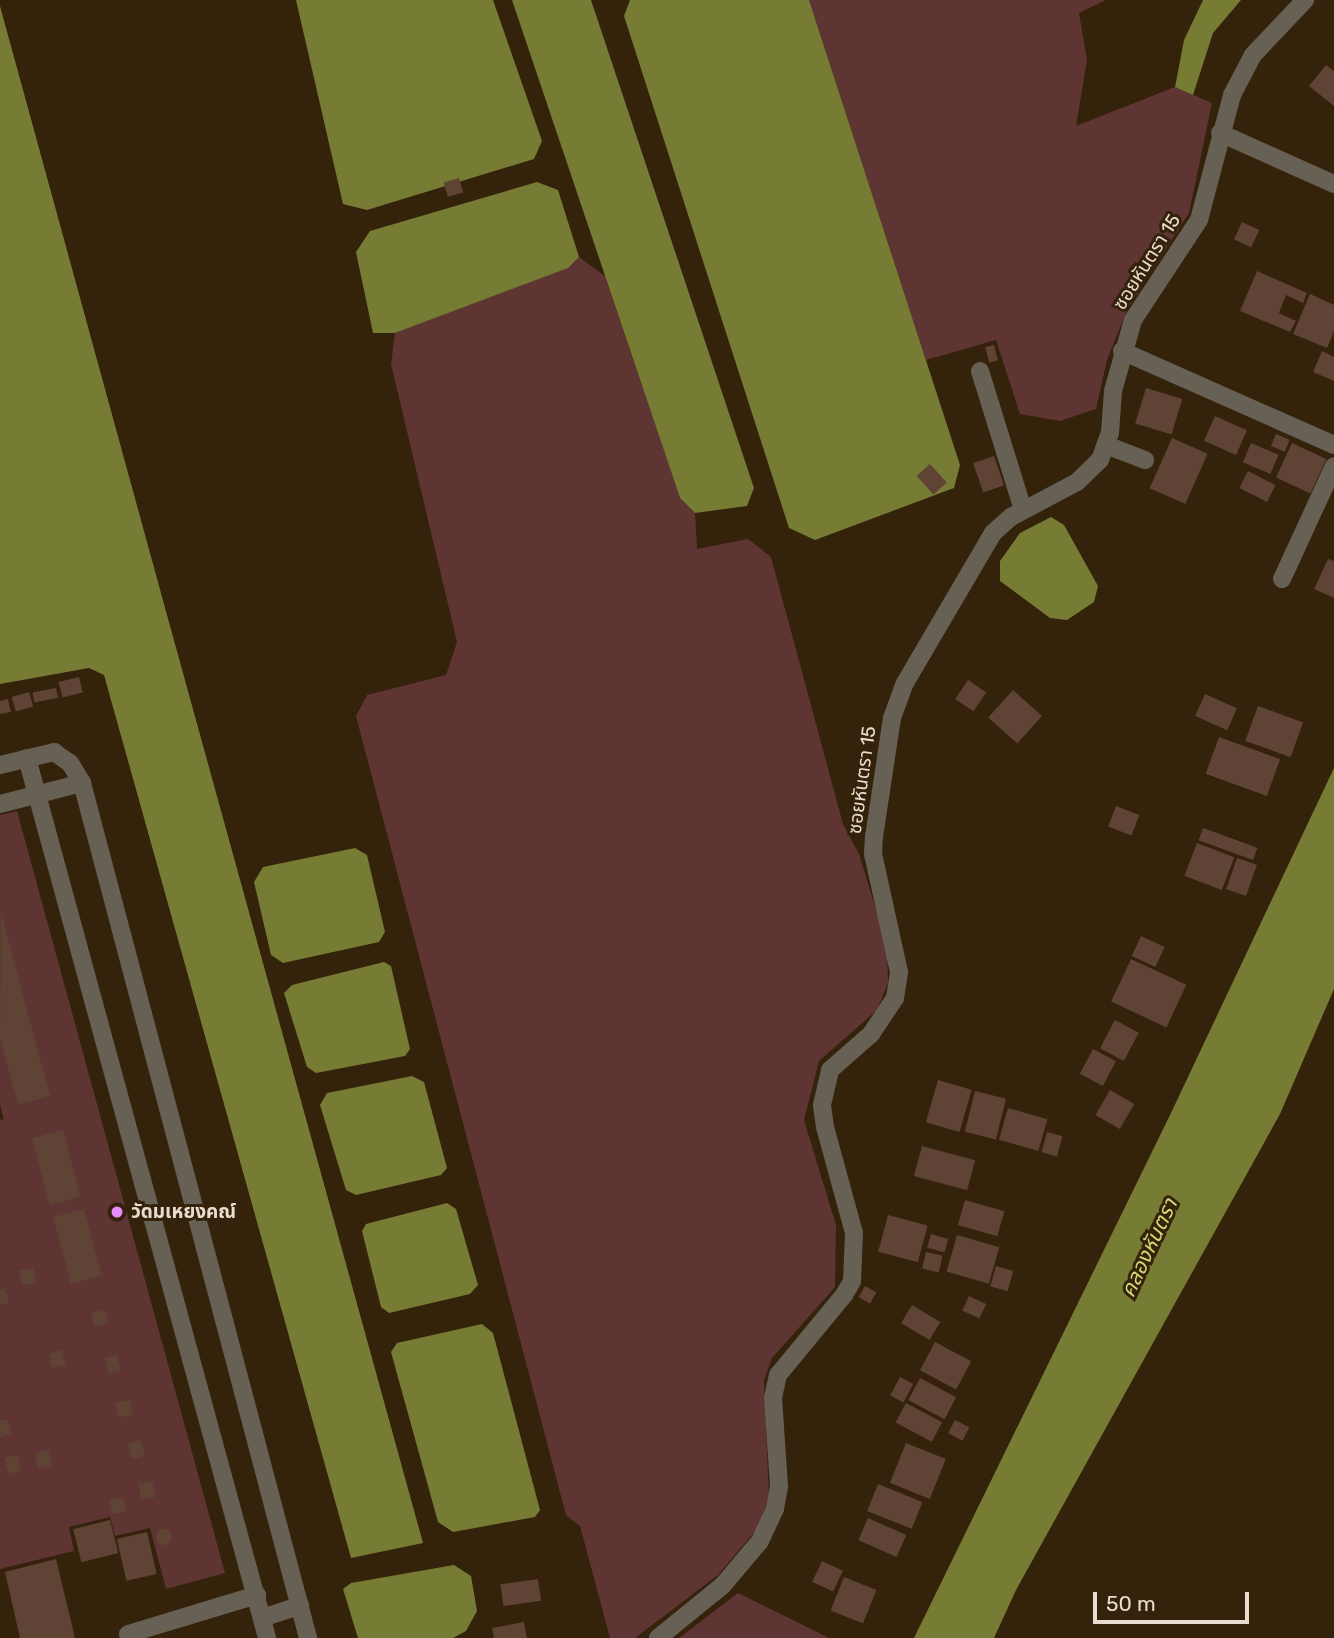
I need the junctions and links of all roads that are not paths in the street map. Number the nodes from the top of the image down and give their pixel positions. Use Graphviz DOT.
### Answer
graph roads {
  1 [pos="1306,0"];
  2 [pos="1220,133"];
  3 [pos="1334,184"];
  4 [pos="1122,351"];
  5 [pos="980,371"];
  6 [pos="1106,445"];
  7 [pos="1334,445"];
  8 [pos="1145,460"];
  9 [pos="1334,466"];
  10 [pos="1023,510"];
  11 [pos="1282,579"];
  12 [pos="27,758"];
  13 [pos="0,765"];
  14 [pos="82,783"];
  15 [pos="37,794"];
  16 [pos="0,804"];
  17 [pos="257,1595"];
  18 [pos="300,1606"];
  19 [pos="262,1618"];
  20 [pos="128,1634"];
  21 [pos="267,1638"];
  22 [pos="308,1638"];
  23 [pos="658,1638"];
  1 -- 2 [label="street, ซอยหันตรา 15"];
  2 -- 3 [label="street"];
  2 -- 4 [label="street, ซอยหันตรา 15"];
  4 -- 6 [label="street, ซอยหันตรา 15"];
  4 -- 7 [label="street"];
  5 -- 10 [label="street"];
  6 -- 8 [label="street"];
  6 -- 10 [label="street, ซอยหันตรา 15"];
  9 -- 11 [label="street"];
  10 -- 23 [label="street, ซอยหันตรา 15"];
  12 -- 13 [label="street"];
  12 -- 14 [label="street"];
  12 -- 15 [label="street"];
  14 -- 15 [label="street"];
  14 -- 18 [label="street"];
  15 -- 16 [label="street"];
  15 -- 17 [label="street"];
  17 -- 19 [label="street"];
  17 -- 20 [label="street"];
  18 -- 19 [label="street"];
  18 -- 22 [label="street"];
  19 -- 21 [label="street"];
}
